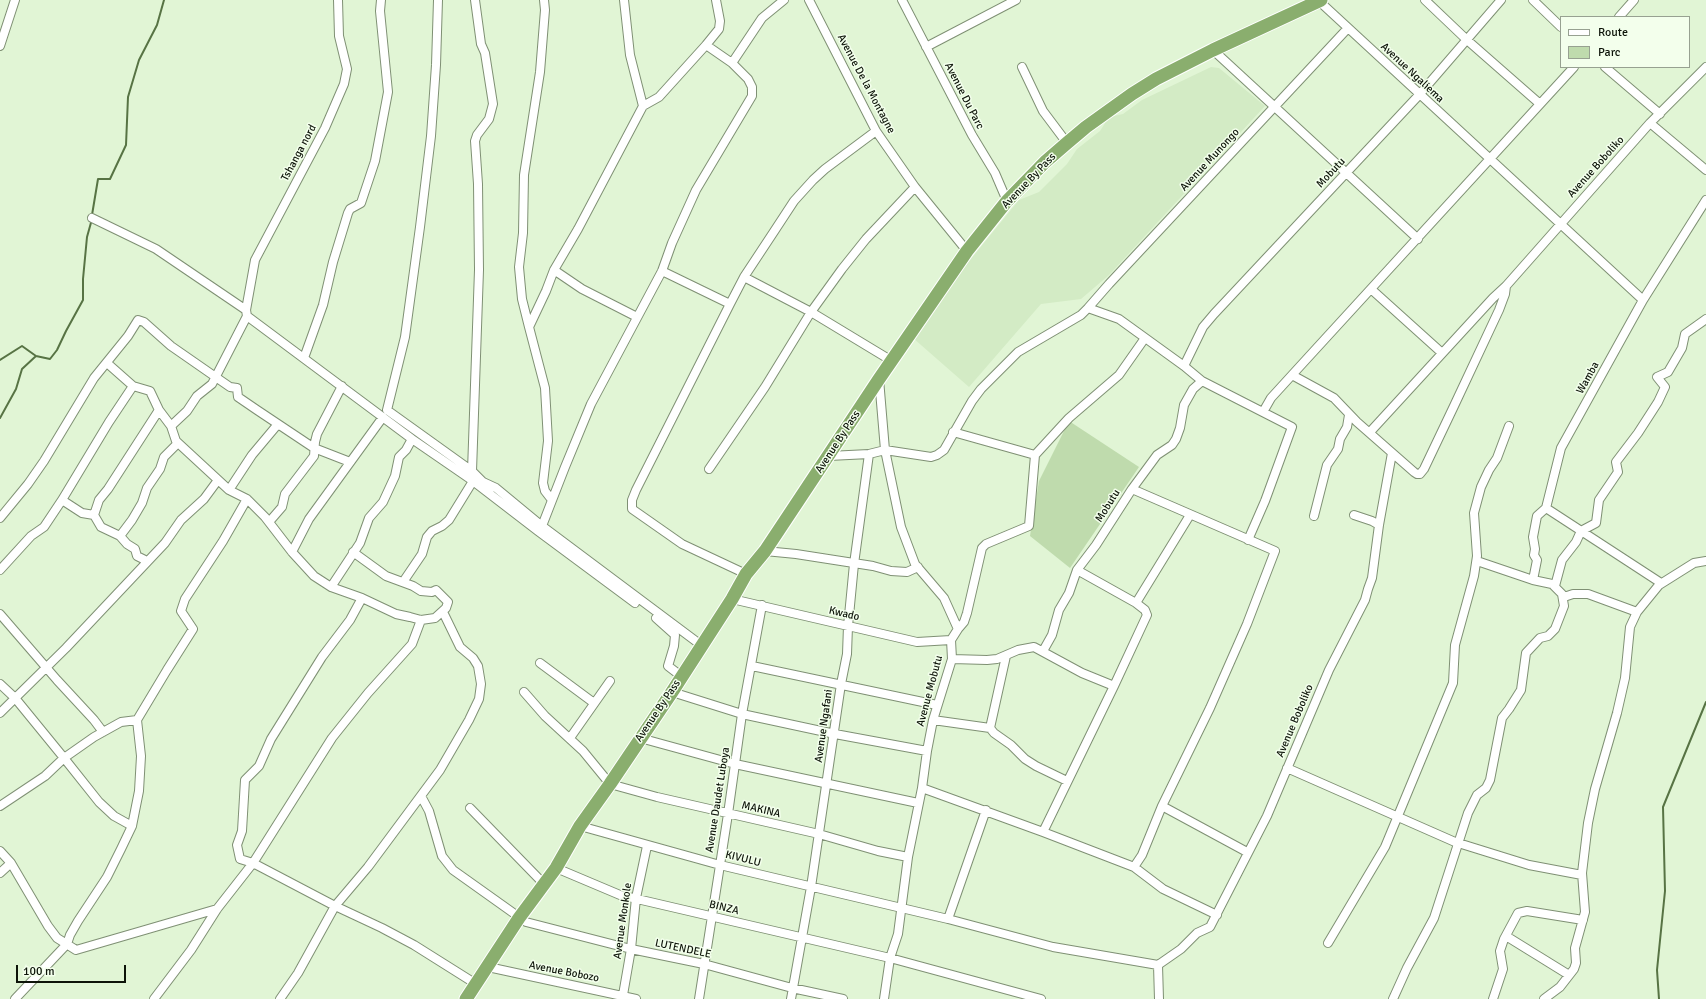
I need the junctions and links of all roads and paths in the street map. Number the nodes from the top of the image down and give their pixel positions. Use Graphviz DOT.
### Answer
graph roads {
  1 [pos="15,0"];
  2 [pos="338,0"];
  3 [pos="381,0"];
  4 [pos="438,0"];
  5 [pos="475,0"];
  6 [pos="544,0"];
  7 [pos="624,0"];
  8 [pos="716,0"];
  9 [pos="784,0"];
  10 [pos="809,0"];
  11 [pos="902,0"];
  12 [pos="1016,0"];
  13 [pos="1320,0"];
  14 [pos="1425,0"];
  15 [pos="1501,0"];
  16 [pos="1533,0"];
  17 [pos="1634,0"];
  18 [pos="1620,16"];
  19 [pos="1560,26"];
  20 [pos="1348,28"];
  21 [pos="1467,40"];
  22 [pos="706,45"];
  23 [pos="0,46"];
  24 [pos="926,46"];
  25 [pos="1213,50"];
  26 [pos="732,63"];
  27 [pos="1022,67"];
  28 [pos="1706,67"];
  29 [pos="1573,68"];
  30 [pos="1606,68"];
  31 [pos="1419,95"];
  32 [pos="1540,104"];
  33 [pos="642,106"];
  34 [pos="1274,108"];
  35 [pos="1660,114"];
  36 [pos="1650,123"];
  37 [pos="876,131"];
  38 [pos="1067,143"];
  39 [pos="1490,160"];
  40 [pos="1706,170"];
  41 [pos="1346,172"];
  42 [pos="915,187"];
  43 [pos="1706,200"];
  44 [pos="1007,201"];
  45 [pos="92,218"];
  46 [pos="1560,224"];
  47 [pos="1418,239"];
  48 [pos="967,251"];
  49 [pos="554,270"];
  50 [pos="662,271"];
  51 [pos="744,277"];
  52 [pos="1506,286"];
  53 [pos="1372,289"];
  54 [pos="1643,300"];
  55 [pos="730,304"];
  56 [pos="1088,308"];
  57 [pos="811,312"];
  58 [pos="247,313"];
  59 [pos="637,317"];
  60 [pos="1706,319"];
  61 [pos="529,327"];
  62 [pos="1144,338"];
  63 [pos="1442,353"];
  64 [pos="304,358"];
  65 [pos="892,361"];
  66 [pos="108,363"];
  67 [pos="1184,366"];
  68 [pos="1292,375"];
  69 [pos="216,377"];
  70 [pos="879,379"];
  71 [pos="1202,381"];
  72 [pos="133,386"];
  73 [pos="342,386"];
  74 [pos="159,410"];
  75 [pos="1263,412"];
  76 [pos="1349,414"];
  77 [pos="383,417"];
  78 [pos="278,424"];
  79 [pos="171,426"];
  80 [pos="1509,426"];
  81 [pos="953,432"];
  82 [pos="1370,432"];
  83 [pos="412,438"];
  84 [pos="178,443"];
  85 [pos="314,448"];
  86 [pos="885,450"];
  87 [pos="1392,452"];
  88 [pos="869,454"];
  89 [pos="1035,455"];
  90 [pos="829,456"];
  91 [pos="350,462"];
  92 [pos="709,469"];
  93 [pos="472,471"];
  94 [pos="218,480"];
  95 [pos="473,480"];
  96 [pos="1132,488"];
  97 [pos="230,490"];
  98 [pos="62,500"];
  99 [pos="248,500"];
  100 [pos="552,500"];
  101 [pos="1546,508"];
  102 [pos="1190,515"];
  103 [pos="1354,515"];
  104 [pos="94,516"];
  105 [pos="1314,516"];
  106 [pos="0,518"];
  107 [pos="269,522"];
  108 [pos="1379,525"];
  109 [pos="542,526"];
  110 [pos="1581,531"];
  111 [pos="120,536"];
  112 [pos="1248,540"];
  113 [pos="765,551"];
  114 [pos="292,552"];
  115 [pos="353,552"];
  116 [pos="147,561"];
  117 [pos="1477,561"];
  118 [pos="1706,561"];
  119 [pos="854,564"];
  120 [pos="918,567"];
  121 [pos="0,570"];
  122 [pos="1077,570"];
  123 [pos="746,574"];
  124 [pos="1533,580"];
  125 [pos="403,582"];
  126 [pos="1661,583"];
  127 [pos="1555,586"];
  128 [pos="331,587"];
  129 [pos="1564,597"];
  130 [pos="362,598"];
  131 [pos="732,599"];
  132 [pos="1136,603"];
  133 [pos="762,605"];
  134 [pos="443,612"];
  135 [pos="1638,612"];
  136 [pos="0,614"];
  137 [pos="421,620"];
  138 [pos="848,626"];
  139 [pos="958,629"];
  140 [pos="951,640"];
  141 [pos="702,645"];
  142 [pos="1043,651"];
  143 [pos="1006,656"];
  144 [pos="952,659"];
  145 [pos="540,663"];
  146 [pos="752,666"];
  147 [pos="47,667"];
  148 [pos="681,676"];
  149 [pos="610,681"];
  150 [pos="0,684"];
  151 [pos="841,684"];
  152 [pos="1114,686"];
  153 [pos="524,692"];
  154 [pos="672,692"];
  155 [pos="14,698"];
  156 [pos="594,703"];
  157 [pos="937,705"];
  158 [pos="0,712"];
  159 [pos="742,714"];
  160 [pos="137,720"];
  161 [pos="933,720"];
  162 [pos="990,728"];
  163 [pos="103,732"];
  164 [pos="835,734"];
  165 [pos="570,738"];
  166 [pos="640,738"];
  167 [pos="927,751"];
  168 [pos="64,758"];
  169 [pos="735,764"];
  170 [pos="1287,768"];
  171 [pos="1067,782"];
  172 [pos="610,784"];
  173 [pos="827,784"];
  174 [pos="922,788"];
  175 [pos="421,796"];
  176 [pos="918,803"];
  177 [pos="0,806"];
  178 [pos="1162,806"];
  179 [pos="470,808"];
  180 [pos="986,810"];
  181 [pos="728,814"];
  182 [pos="1397,818"];
  183 [pos="132,826"];
  184 [pos="580,826"];
  185 [pos="1043,832"];
  186 [pos="819,834"];
  187 [pos="1457,843"];
  188 [pos="647,846"];
  189 [pos="0,851"];
  190 [pos="1247,852"];
  191 [pos="908,857"];
  192 [pos="11,863"];
  193 [pos="253,863"];
  194 [pos="720,865"];
  195 [pos="1134,867"];
  196 [pos="556,868"];
  197 [pos="0,873"];
  198 [pos="1582,875"];
  199 [pos="543,883"];
  200 [pos="811,887"];
  201 [pos="636,898"];
  202 [pos="335,906"];
  203 [pos="217,909"];
  204 [pos="901,909"];
  205 [pos="1217,915"];
  206 [pos="712,916"];
  207 [pos="519,918"];
  208 [pos="948,919"];
  209 [pos="1583,920"];
  210 [pos="1506,936"];
  211 [pos="801,938"];
  212 [pos="1328,942"];
  213 [pos="67,944"];
  214 [pos="630,949"];
  215 [pos="890,958"];
  216 [pos="704,964"];
  217 [pos="1158,965"];
  218 [pos="488,967"];
  219 [pos="1569,975"];
  220 [pos="476,984"];
  221 [pos="792,988"];
  222 [pos="624,997"];
  223 [pos="15,999"];
  224 [pos="154,999"];
  225 [pos="280,999"];
  226 [pos="466,999"];
  227 [pos="636,999"];
  228 [pos="699,999"];
  229 [pos="791,999"];
  230 [pos="843,999"];
  231 [pos="884,999"];
  232 [pos="1041,999"];
  233 [pos="1159,999"];
  234 [pos="1393,999"];
  235 [pos="1493,999"];
  236 [pos="1544,999"];
  1 -- 23 [label="street"];
  2 -- 58 [label="street, Tshanga nord"];
  3 -- 64 [label="street"];
  4 -- 93 [label="street"];
  5 -- 93 [label="street"];
  6 -- 61 [label="street"];
  7 -- 33 [label="street"];
  8 -- 22 [label="street"];
  9 -- 26 [label="street"];
  10 -- 37 [label="street, Avenue De la Montagne"];
  11 -- 24 [label="street, Avenue Du Parc"];
  12 -- 24 [label="street"];
  13 -- 20 [label="street, Avenue Ngaliema"];
  13 -- 25 [label="highway, Avenue By Pass"];
  14 -- 21 [label="street"];
  15 -- 21 [label="street, Mobutu"];
  16 -- 19 [label="street"];
  17 -- 18 [label="street"];
  20 -- 31 [label="street, Avenue Ngaliema"];
  20 -- 34 [label="street, Avenue Munongo"];
  21 -- 31 [label="street, Mobutu"];
  21 -- 32 [label="street"];
  22 -- 26 [label="street"];
  22 -- 33 [label="street"];
  24 -- 44 [label="street, Avenue Du Parc"];
  25 -- 34 [label="street"];
  25 -- 38 [label="highway, Avenue By Pass"];
  26 -- 50 [label="street"];
  27 -- 38 [label="street"];
  28 -- 35 [label="street, Avenue Boboliko"];
  29 -- 32 [label="street"];
  30 -- 35 [label="street"];
  31 -- 39 [label="street, Avenue Ngaliema"];
  31 -- 41 [label="street, Mobutu"];
  32 -- 39 [label="street"];
  33 -- 49 [label="street"];
  34 -- 41 [label="street"];
  34 -- 56 [label="street, Avenue Munongo"];
  35 -- 36 [label="street, Avenue Boboliko"];
  36 -- 40 [label="street"];
  36 -- 46 [label="street, Avenue Boboliko"];
  37 -- 42 [label="street, Avenue De la Montagne"];
  37 -- 51 [label="street"];
  38 -- 44 [label="highway, Avenue By Pass"];
  39 -- 46 [label="street, Avenue Ngaliema"];
  39 -- 47 [label="street"];
  41 -- 47 [label="street"];
  41 -- 67 [label="street, Mobutu"];
  42 -- 48 [label="street, Avenue De la Montagne"];
  42 -- 57 [label="street"];
  43 -- 54 [label="street, Wamba"];
  44 -- 48 [label="highway, Avenue By Pass"];
  45 -- 58 [label="street"];
  46 -- 52 [label="street, Avenue Boboliko"];
  46 -- 54 [label="street, Avenue Ngaliema"];
  47 -- 53 [label="street"];
  48 -- 65 [label="highway, Avenue By Pass"];
  49 -- 59 [label="street"];
  49 -- 61 [label="street"];
  50 -- 55 [label="street"];
  50 -- 59 [label="street"];
  51 -- 55 [label="street"];
  51 -- 57 [label="street"];
  52 -- 63 [label="street, Avenue Boboliko"];
  52 -- 87 [label="street, Avenue Boboliko"];
  53 -- 63 [label="street"];
  53 -- 68 [label="street"];
  54 -- 101 [label="street, Wamba"];
  55 -- 123 [label="street"];
  56 -- 62 [label="street"];
  56 -- 81 [label="street, Avenue Munongo"];
  57 -- 65 [label="street"];
  57 -- 92 [label="street"];
  58 -- 64 [label="street"];
  58 -- 69 [label="street, Tshanga nord"];
  59 -- 100 [label="street"];
  60 -- 110 [label="street"];
  61 -- 100 [label="street"];
  62 -- 67 [label="street"];
  62 -- 89 [label="street"];
  63 -- 82 [label="street, Avenue Boboliko"];
  64 -- 73 [label="street"];
  65 -- 70 [label="highway, Avenue By Pass"];
  66 -- 69 [label="street"];
  66 -- 72 [label="street"];
  66 -- 106 [label="street"];
  67 -- 71 [label="street"];
  68 -- 75 [label="street"];
  68 -- 76 [label="street, Avenue Boboliko"];
  69 -- 78 [label="street"];
  69 -- 79 [label="street, Tshanga nord"];
  70 -- 86 [label="street"];
  70 -- 90 [label="highway, Avenue By Pass"];
  71 -- 75 [label="street"];
  71 -- 96 [label="street, Mobutu"];
  72 -- 74 [label="street"];
  72 -- 98 [label="street"];
  73 -- 77 [label="street"];
  73 -- 85 [label="street"];
  74 -- 79 [label="street"];
  74 -- 104 [label="street"];
  75 -- 112 [label="street"];
  76 -- 82 [label="street, Avenue Boboliko"];
  76 -- 105 [label="street"];
  77 -- 83 [label="street"];
  77 -- 91 [label="street"];
  78 -- 85 [label="street"];
  78 -- 97 [label="street"];
  79 -- 84 [label="street"];
  80 -- 117 [label="street"];
  81 -- 86 [label="street, Avenue Munongo"];
  81 -- 89 [label="street"];
  82 -- 87 [label="street, Avenue Boboliko"];
  83 -- 95 [label="street"];
  83 -- 115 [label="street"];
  84 -- 94 [label="street"];
  84 -- 111 [label="street"];
  85 -- 91 [label="street"];
  85 -- 107 [label="street"];
  86 -- 88 [label="street"];
  86 -- 120 [label="street"];
  87 -- 108 [label="street, Avenue Boboliko"];
  88 -- 90 [label="street"];
  88 -- 119 [label="street, Avenue Ngafani"];
  89 -- 139 [label="street"];
  90 -- 113 [label="highway, Avenue By Pass"];
  91 -- 114 [label="street"];
  93 -- 109 [label="street"];
  94 -- 97 [label="street"];
  94 -- 116 [label="street"];
  95 -- 125 [label="street"];
  95 -- 148 [label="street"];
  96 -- 102 [label="street"];
  96 -- 122 [label="street, Mobutu"];
  97 -- 99 [label="street"];
  98 -- 104 [label="street"];
  98 -- 121 [label="street"];
  99 -- 107 [label="street"];
  99 -- 160 [label="street"];
  100 -- 109 [label="street"];
  101 -- 110 [label="street"];
  101 -- 124 [label="street, Wamba"];
  102 -- 112 [label="street"];
  102 -- 132 [label="street"];
  103 -- 108 [label="street"];
  104 -- 111 [label="street"];
  107 -- 114 [label="street"];
  108 -- 170 [label="street, Avenue Boboliko"];
  109 -- 141 [label="street"];
  110 -- 126 [label="street"];
  110 -- 127 [label="street"];
  111 -- 116 [label="street"];
  112 -- 178 [label="street"];
  113 -- 119 [label="street"];
  113 -- 123 [label="highway, Avenue By Pass"];
  114 -- 128 [label="street"];
  115 -- 125 [label="street"];
  115 -- 128 [label="street"];
  116 -- 147 [label="street"];
  117 -- 124 [label="street"];
  117 -- 182 [label="street"];
  118 -- 126 [label="street"];
  119 -- 120 [label="street"];
  119 -- 138 [label="street, Avenue Ngafani"];
  120 -- 139 [label="street"];
  122 -- 132 [label="street"];
  122 -- 142 [label="street, Mobutu"];
  123 -- 131 [label="highway, Avenue By Pass"];
  124 -- 127 [label="street"];
  125 -- 134 [label="street"];
  126 -- 135 [label="street"];
  127 -- 129 [label="street"];
  128 -- 130 [label="street"];
  129 -- 135 [label="street"];
  129 -- 187 [label="street"];
  130 -- 137 [label="street"];
  130 -- 193 [label="street"];
  131 -- 133 [label="street, Kwado"];
  131 -- 141 [label="highway, Avenue By Pass"];
  132 -- 152 [label="street"];
  133 -- 138 [label="street, Kwado"];
  133 -- 146 [label="street, Avenue Daudet Luboya"];
  134 -- 137 [label="street"];
  134 -- 175 [label="street"];
  135 -- 198 [label="street"];
  136 -- 147 [label="street"];
  137 -- 193 [label="street"];
  138 -- 140 [label="street, Kwado"];
  138 -- 151 [label="street, Avenue Ngafani"];
  139 -- 140 [label="street"];
  140 -- 144 [label="street, Avenue Mobutu"];
  141 -- 148 [label="highway, Avenue By Pass"];
  142 -- 143 [label="street"];
  142 -- 152 [label="street"];
  143 -- 144 [label="street"];
  143 -- 162 [label="street"];
  144 -- 157 [label="street, Avenue Mobutu"];
  145 -- 156 [label="street"];
  146 -- 151 [label="street"];
  146 -- 159 [label="street, Avenue Daudet Luboya"];
  147 -- 155 [label="street"];
  147 -- 163 [label="street"];
  148 -- 154 [label="highway, Avenue By Pass"];
  149 -- 156 [label="street"];
  150 -- 155 [label="street"];
  151 -- 157 [label="street"];
  151 -- 164 [label="street, Avenue Ngafani"];
  152 -- 171 [label="street"];
  153 -- 165 [label="street"];
  154 -- 159 [label="street"];
  154 -- 166 [label="highway, Avenue By Pass"];
  155 -- 158 [label="street"];
  155 -- 168 [label="street"];
  156 -- 165 [label="street"];
  157 -- 161 [label="street, Avenue Mobutu"];
  159 -- 164 [label="street"];
  159 -- 169 [label="street, Avenue Daudet Luboya"];
  160 -- 163 [label="street"];
  160 -- 183 [label="street"];
  161 -- 162 [label="street"];
  161 -- 167 [label="street, Avenue Mobutu"];
  162 -- 171 [label="street"];
  163 -- 168 [label="street"];
  164 -- 167 [label="street"];
  164 -- 173 [label="street, Avenue Ngafani"];
  165 -- 172 [label="street"];
  166 -- 169 [label="street"];
  166 -- 172 [label="highway, Avenue By Pass"];
  167 -- 174 [label="street, Avenue Mobutu"];
  168 -- 177 [label="street"];
  168 -- 183 [label="street"];
  169 -- 173 [label="street"];
  169 -- 181 [label="street, Avenue Daudet Luboya"];
  170 -- 182 [label="street"];
  170 -- 190 [label="street, Avenue Boboliko"];
  171 -- 185 [label="street"];
  172 -- 181 [label="street, MAKINA"];
  172 -- 184 [label="highway, Avenue By Pass"];
  173 -- 176 [label="street"];
  173 -- 186 [label="street, Avenue Ngafani"];
  174 -- 176 [label="street, Avenue Mobutu"];
  174 -- 180 [label="street"];
  175 -- 202 [label="street"];
  175 -- 207 [label="street, LUTENDELE"];
  176 -- 191 [label="street, Avenue Mobutu"];
  178 -- 190 [label="street"];
  178 -- 195 [label="street"];
  179 -- 199 [label="street"];
  180 -- 185 [label="street"];
  180 -- 208 [label="street"];
  181 -- 186 [label="street, MAKINA"];
  181 -- 194 [label="street, Avenue Daudet Luboya"];
  182 -- 187 [label="street"];
  182 -- 212 [label="street"];
  183 -- 213 [label="street"];
  184 -- 188 [label="street, KIVULU"];
  184 -- 196 [label="highway, Avenue By Pass"];
  185 -- 195 [label="street"];
  186 -- 191 [label="street, MAKINA"];
  186 -- 200 [label="street, Avenue Ngafani"];
  187 -- 198 [label="street"];
  187 -- 234 [label="street"];
  188 -- 194 [label="street, KIVULU"];
  188 -- 201 [label="street, Avenue Monkole"];
  189 -- 192 [label="street"];
  190 -- 205 [label="street, Avenue Boboliko"];
  191 -- 204 [label="street, Avenue Mobutu"];
  192 -- 197 [label="street"];
  192 -- 213 [label="street"];
  193 -- 202 [label="street"];
  193 -- 203 [label="street"];
  194 -- 200 [label="street, KIVULU"];
  194 -- 206 [label="street, Avenue Daudet Luboya"];
  195 -- 205 [label="street"];
  196 -- 199 [label="highway, Avenue By Pass"];
  196 -- 201 [label="street, BINZA"];
  198 -- 209 [label="street"];
  199 -- 207 [label="highway, Avenue By Pass"];
  200 -- 204 [label="street, KIVULU"];
  200 -- 211 [label="street, Avenue Ngafani"];
  201 -- 206 [label="street, BINZA"];
  201 -- 214 [label="street, Avenue Monkole"];
  202 -- 220 [label="street"];
  202 -- 225 [label="street"];
  203 -- 213 [label="street"];
  203 -- 224 [label="street"];
  204 -- 208 [label="street, KIVULU"];
  204 -- 215 [label="street, Avenue Mobutu"];
  205 -- 217 [label="street, Avenue Boboliko"];
  206 -- 211 [label="street, BINZA"];
  206 -- 216 [label="street, Avenue Daudet Luboya"];
  207 -- 214 [label="street, LUTENDELE"];
  207 -- 218 [label="highway, Avenue By Pass"];
  208 -- 217 [label="street, KIVULU"];
  209 -- 210 [label="street"];
  209 -- 219 [label="street"];
  210 -- 219 [label="street"];
  210 -- 235 [label="street"];
  211 -- 215 [label="street, BINZA"];
  211 -- 221 [label="street, Avenue Ngafani"];
  213 -- 223 [label="street"];
  214 -- 216 [label="street, LUTENDELE"];
  214 -- 222 [label="street, Avenue Monkole"];
  215 -- 231 [label="street, Avenue Mobutu"];
  215 -- 232 [label="street, BINZA"];
  216 -- 221 [label="street, LUTENDELE"];
  216 -- 228 [label="street, Avenue Daudet Luboya"];
  217 -- 233 [label="street"];
  218 -- 220 [label="highway, Avenue By Pass"];
  218 -- 222 [label="street, Avenue Bobozo"];
  219 -- 236 [label="street"];
  220 -- 226 [label="highway, Avenue By Pass"];
  221 -- 229 [label="street, Avenue Ngafani"];
  221 -- 230 [label="street, LUTENDELE"];
  222 -- 227 [label="street, Avenue Bobozo"];
}
